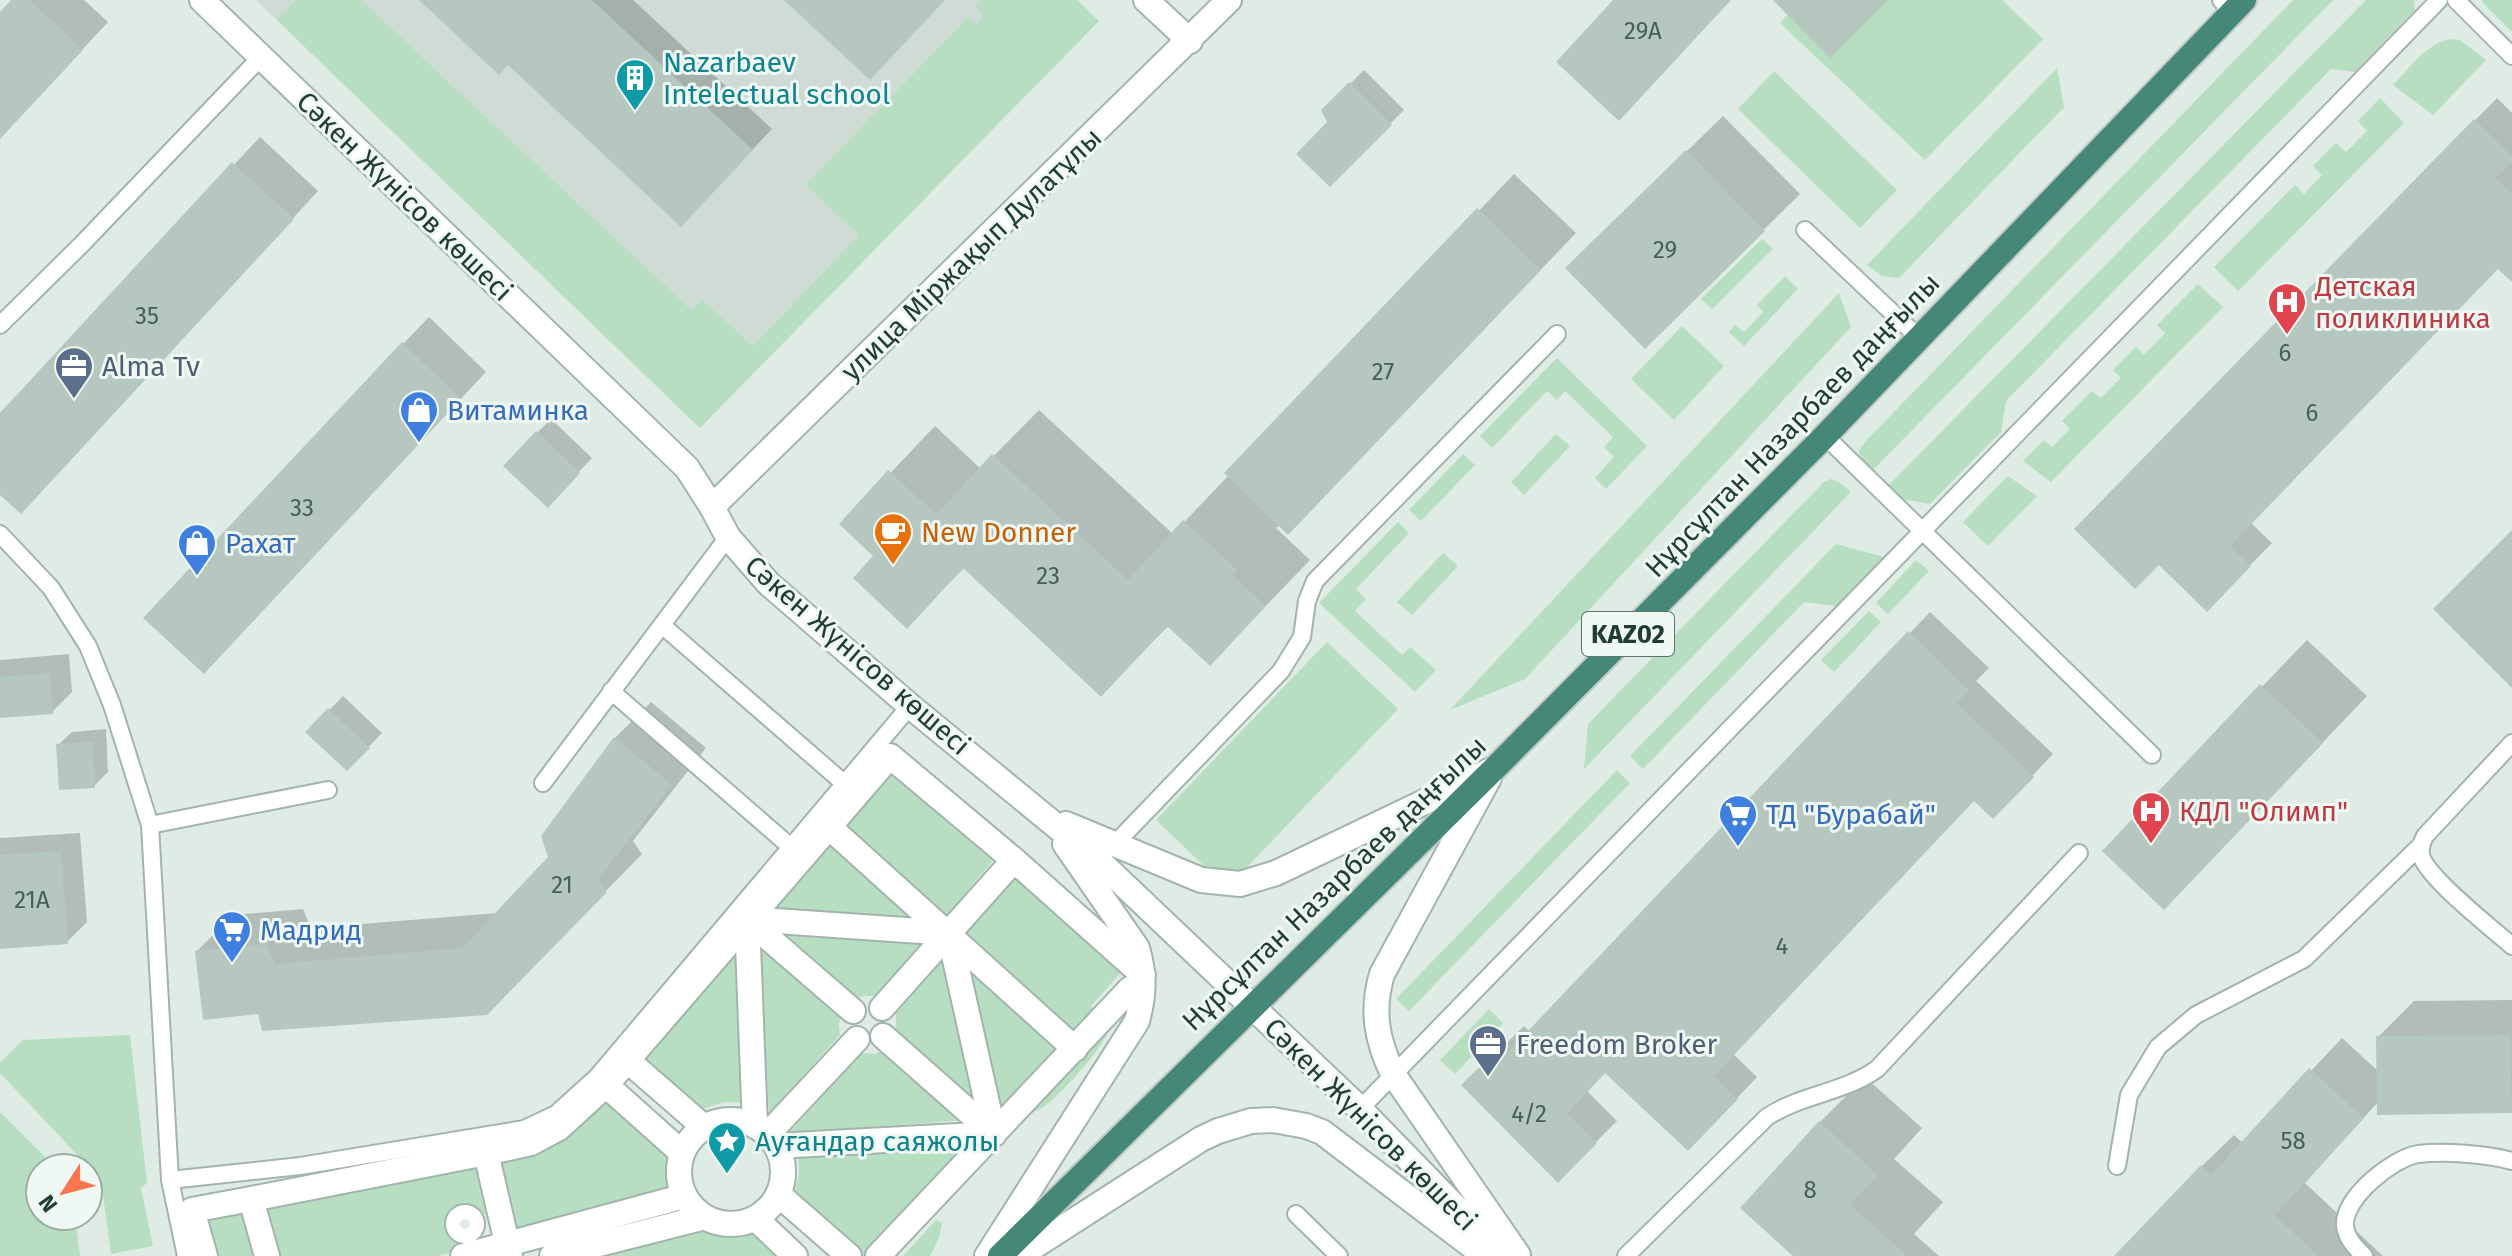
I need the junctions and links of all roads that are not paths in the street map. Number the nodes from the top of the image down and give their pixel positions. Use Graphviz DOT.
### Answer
graph roads {
  1 [pos="202,0"];
  2 [pos="1146,0"];
  3 [pos="1229,0"];
  4 [pos="2439,0"];
  5 [pos="2456,0"];
  6 [pos="2232,4"];
  7 [pos="1190,41"];
  8 [pos="2512,56"];
  9 [pos="261,57"];
  10 [pos="1805,230"];
  11 [pos="0,325"];
  12 [pos="1557,334"];
  13 [pos="1919,338"];
  14 [pos="1825,436"];
  15 [pos="712,507"];
  16 [pos="1921,531"];
  17 [pos="0,534"];
  18 [pos="728,537"];
  19 [pos="663,626"];
  20 [pos="611,691"];
  21 [pos="910,706"];
  22 [pos="2512,743"];
  23 [pos="2152,755"];
  24 [pos="1494,769"];
  25 [pos="543,783"];
  26 [pos="846,785"];
  27 [pos="328,790"];
  28 [pos="1045,816"];
  29 [pos="150,825"];
  30 [pos="828,826"];
  31 [pos="2421,845"];
  32 [pos="792,848"];
  33 [pos="1107,853"];
  34 [pos="2079,853"];
  35 [pos="1014,860"];
  36 [pos="743,915"];
  37 [pos="949,933"];
  38 [pos="2512,946"];
  39 [pos="1137,982"];
  40 [pos="1253,1006"];
  41 [pos="882,1008"];
  42 [pos="853,1011"];
  43 [pos="883,1036"];
  44 [pos="857,1039"];
  45 [pos="1075,1049"];
  46 [pos="627,1060"];
  47 [pos="1393,1074"];
  48 [pos="606,1085"];
  49 [pos="668,1096"];
  50 [pos="1360,1109"];
  51 [pos="646,1121"];
  52 [pos="704,1127"];
  53 [pos="994,1134"];
  54 [pos="766,1135"];
  55 [pos="486,1153"];
  56 [pos="682,1153"];
  57 [pos="2512,1161"];
  58 [pos="2117,1166"];
  59 [pos="170,1180"];
  60 [pos="778,1194"];
  61 [pos="685,1196"];
  62 [pos="251,1199"];
  63 [pos="655,1204"];
  64 [pos="1296,1214"];
  65 [pos="500,1215"];
  66 [pos="705,1217"];
  67 [pos="755,1218"];
  68 [pos="618,1227"];
  69 [pos="661,1229"];
  70 [pos="825,1235"];
  71 [pos="469,1244"];
  72 [pos="546,1249"];
  73 [pos="509,1250"];
  74 [pos="1635,1253"];
  75 [pos="186,1256"];
  76 [pos="205,1256"];
  77 [pos="267,1256"];
  78 [pos="795,1256"];
  79 [pos="807,1256"];
  80 [pos="849,1256"];
  81 [pos="878,1256"];
  82 [pos="987,1256"];
  83 [pos="1000,1256"];
  84 [pos="1019,1256"];
  85 [pos="1339,1256"];
  86 [pos="1485,1256"];
  87 [pos="1503,1256"];
  88 [pos="1518,1256"];
  89 [pos="2364,1256"];
  1 -- 9 [label="street, Сәкен Жүнісов көшесі"];
  2 -- 7 [label="street"];
  3 -- 7 [label="street, улица Міржақып Дулатұлы"];
  4 -- 16 [label="lane"];
  5 -- 8 [label="lane"];
  6 -- 13 [label="highway, Нұрсұлтан Назарбаев даңғылы / KАZ02"];
  7 -- 15 [label="street, улица Міржақып Дулатұлы"];
  9 -- 11 [label="lane"];
  9 -- 15 [label="street, Сәкен Жүнісов көшесі"];
  10 -- 13 [label="lane"];
  12 -- 33 [label="lane"];
  13 -- 14 [label="highway, Нұрсұлтан Назарбаев даңғылы / KАZ02"];
  14 -- 16 [label="lane"];
  14 -- 24 [label="highway, Нұрсұлтан Назарбаев даңғылы / KАZ02"];
  15 -- 18 [label="street, Сәкен Жүнісов көшесі"];
  16 -- 23 [label="lane"];
  16 -- 47 [label="lane"];
  17 -- 29 [label="lane"];
  18 -- 19 [label="lane"];
  18 -- 21 [label="street, Сәкен Жүнісов көшесі"];
  19 -- 20 [label="lane"];
  19 -- 26 [label="lane"];
  20 -- 25 [label="lane"];
  20 -- 32 [label="lane"];
  21 -- 26 [label="lane"];
  21 -- 28 [label="street, Сәкен Жүнісов көшесі"];
  22 -- 31 [label="lane"];
  24 -- 33 [label="street"];
  24 -- 40 [label="highway, Нұрсұлтан Назарбаев даңғылы / KАZ02"];
  24 -- 47 [label="street"];
  26 -- 32 [label="lane"];
  27 -- 29 [label="lane"];
  28 -- 33 [label="street"];
  28 -- 39 [label="street"];
  29 -- 59 [label="lane"];
  30 -- 35 [label="street"];
  30 -- 36 [label="street"];
  30 -- 37 [label="street"];
  31 -- 38 [label="lane"];
  31 -- 58 [label="lane"];
  32 -- 36 [label="lane"];
  33 -- 40 [label="street, Сәкен Жүнісов көшесі"];
  34 -- 74 [label="lane"];
  35 -- 37 [label="street"];
  35 -- 39 [label="street"];
  36 -- 37 [label="street"];
  36 -- 42 [label="street"];
  36 -- 46 [label="street"];
  36 -- 54 [label="street"];
  36 -- 59 [label="lane"];
  37 -- 41 [label="street"];
  37 -- 45 [label="street"];
  37 -- 53 [label="street"];
  39 -- 45 [label="street"];
  39 -- 82 [label="street"];
  40 -- 50 [label="street, Сәкен Жүнісов көшесі"];
  40 -- 83 [label="highway, Нұрсұлтан Назарбаев даңғылы / KАZ02"];
  41 -- 42 [label="street"];
  41 -- 43 [label="street"];
  42 -- 44 [label="street"];
  43 -- 44 [label="street"];
  43 -- 53 [label="street"];
  44 -- 54 [label="street"];
  45 -- 53 [label="street"];
  46 -- 48 [label="street"];
  46 -- 49 [label="street"];
  47 -- 50 [label="lane"];
  47 -- 88 [label="street"];
  48 -- 51 [label="street"];
  48 -- 55 [label="street"];
  49 -- 51 [label="street"];
  49 -- 52 [label="street"];
  50 -- 87 [label="street, Сәкен Жүнісов көшесі"];
  51 -- 56 [label="street"];
  52 -- 54 [label="street"];
  52 -- 56 [label="street"];
  53 -- 54 [label="street"];
  53 -- 81 [label="street"];
  54 -- 60 [label="street"];
  55 -- 62 [label="street"];
  55 -- 65 [label="street"];
  56 -- 61 [label="street"];
  57 -- 89 [label="lane"];
  59 -- 75 [label="lane"];
  60 -- 67 [label="street"];
  60 -- 70 [label="street"];
  61 -- 63 [label="street"];
  61 -- 66 [label="street"];
  62 -- 76 [label="street"];
  62 -- 77 [label="street"];
  63 -- 68 [label="street"];
  63 -- 69 [label="street"];
  64 -- 85 [label="lane"];
  65 -- 71 [label="street"];
  65 -- 73 [label="street"];
  66 -- 67 [label="street"];
  66 -- 69 [label="street"];
  67 -- 78 [label="street"];
  68 -- 69 [label="street"];
  68 -- 72 [label="street"];
  70 -- 79 [label="street"];
  70 -- 80 [label="street"];
  71 -- 73 [label="street"];
  72 -- 73 [label="street"];
  84 -- 86 [label="street"];
}
